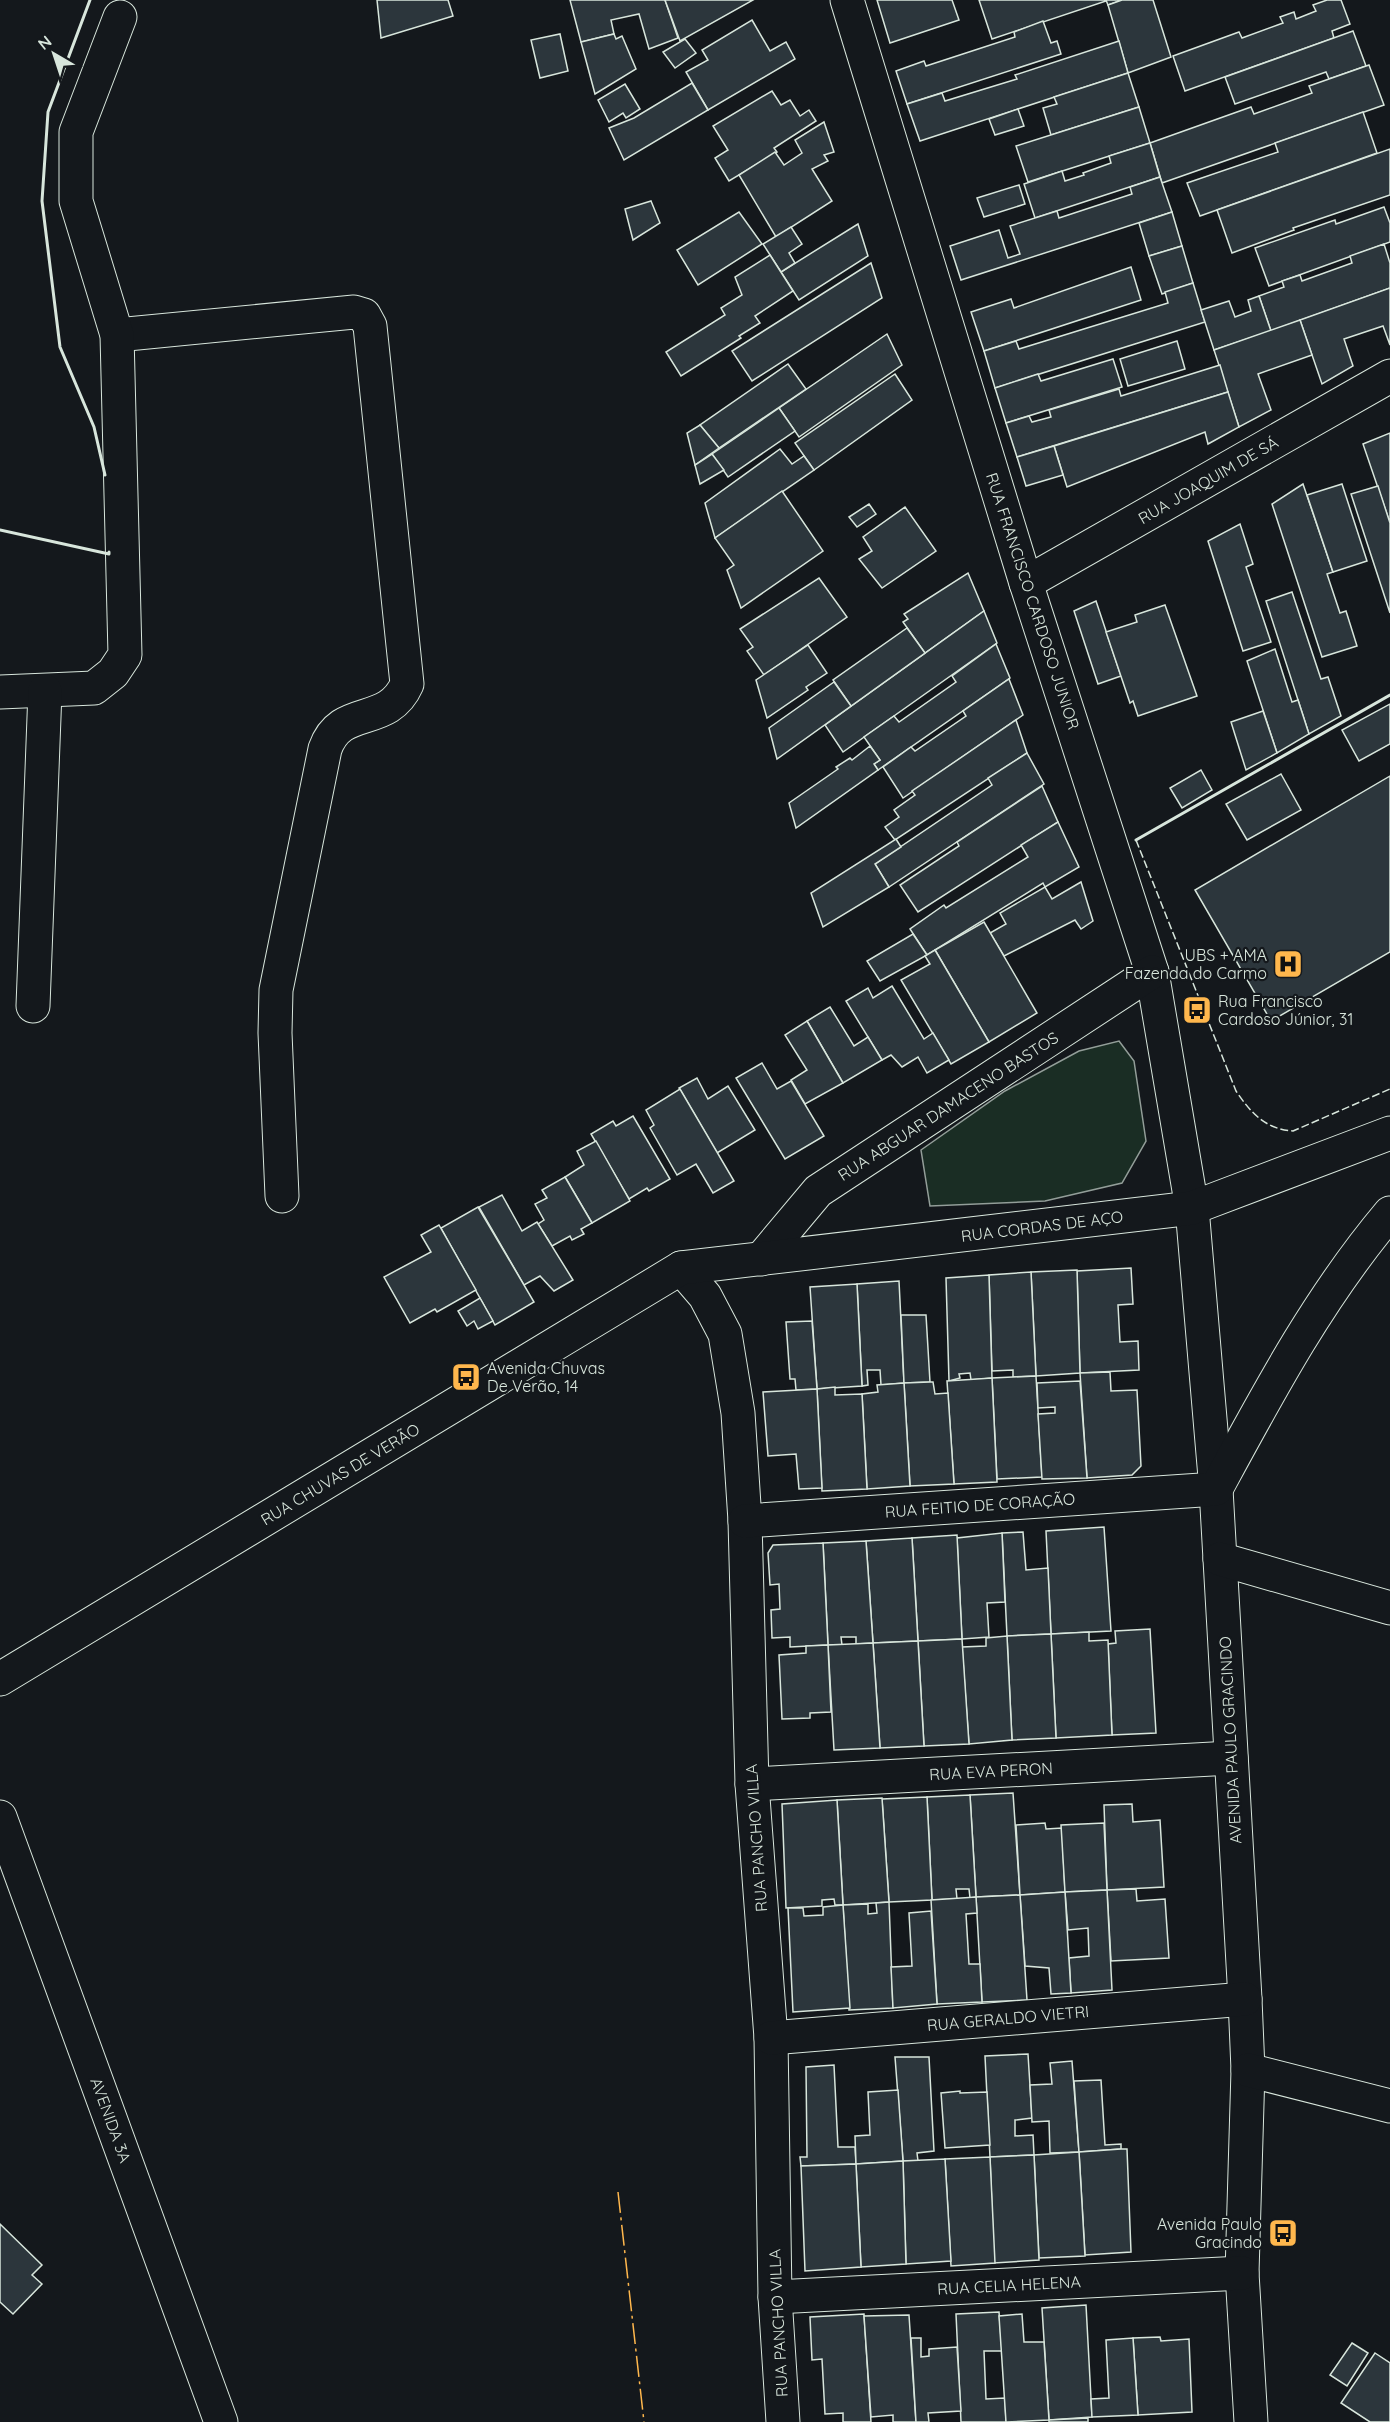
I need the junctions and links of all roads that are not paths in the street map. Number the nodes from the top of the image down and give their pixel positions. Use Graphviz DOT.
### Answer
graph roads {
  1 [pos="847,0"];
  2 [pos="120,17"];
  3 [pos="117,335"];
  4 [pos="1390,376"];
  5 [pos="1026,583"];
  6 [pos="45,691"];
  7 [pos="0,692"];
  8 [pos="1152,972"];
  9 [pos="33,1006"];
  10 [pos="1390,1132"];
  11 [pos="282,1196"];
  12 [pos="1192,1208"];
  13 [pos="1390,1213"];
  14 [pos="761,1259"];
  15 [pos="681,1268"];
  16 [pos="1216,1489"];
  17 [pos="744,1521"];
  18 [pos="1220,1559"];
  19 [pos="1390,1608"];
  20 [pos="0,1679"];
  21 [pos="1231,1758"];
  22 [pos="752,1784"];
  23 [pos="0,1817"];
  24 [pos="1245,1999"];
  25 [pos="771,2038"];
  26 [pos="1248,2070"];
  27 [pos="1390,2106"];
  28 [pos="1242,2272"];
  29 [pos="775,2297"];
  30 [pos="221,2422"];
  31 [pos="783,2422"];
  32 [pos="1251,2422"];
  1 -- 5 [label="street, RUA FRANCISCO CARDOSO JUNIOR"];
  2 -- 3 [label="street"];
  3 -- 6 [label="street"];
  3 -- 11 [label="street"];
  4 -- 5 [label="street, RUA JOAQUIM DE SÁ"];
  5 -- 8 [label="street, RUA FRANCISCO CARDOSO JUNIOR"];
  6 -- 7 [label="street"];
  6 -- 9 [label="street"];
  8 -- 12 [label="street, RUA FRANCISCO CARDOSO JUNIOR"];
  8 -- 14 [label="street, RUA ABGUAR DAMACENO BASTOS"];
  10 -- 12 [label="street, RUA CORDAS DE AÇO"];
  12 -- 14 [label="street, RUA CORDAS DE AÇO"];
  12 -- 16 [label="street, AVENIDA PAULO GRACINDO"];
  13 -- 16 [label="street"];
  14 -- 15 [label="street, RUA CORDAS DE AÇO"];
  15 -- 17 [label="street, RUA PANCHO VILLA"];
  15 -- 20 [label="street, RUA CHUVAS DE VERÃO"];
  16 -- 17 [label="street, RUA FEITIO DE CORAÇÃO"];
  16 -- 18 [label="street, AVENIDA PAULO GRACINDO"];
  17 -- 22 [label="street, RUA PANCHO VILLA"];
  18 -- 19 [label="street"];
  18 -- 21 [label="street, AVENIDA PAULO GRACINDO"];
  21 -- 22 [label="street, RUA EVA PERON"];
  21 -- 24 [label="street, AVENIDA PAULO GRACINDO"];
  22 -- 25 [label="street, RUA PANCHO VILLA"];
  23 -- 30 [label="street, AVENIDA 3A"];
  24 -- 25 [label="street, RUA GERALDO VIETRI"];
  24 -- 26 [label="street, AVENIDA PAULO GRACINDO"];
  25 -- 29 [label="street, RUA PANCHO VILLA"];
  26 -- 27 [label="street"];
  26 -- 28 [label="street, AVENIDA PAULO GRACINDO"];
  28 -- 29 [label="street, RUA CELIA HELENA"];
  28 -- 32 [label="street, AVENIDA PAULO GRACINDO"];
  29 -- 31 [label="street, RUA PANCHO VILLA"];
}
